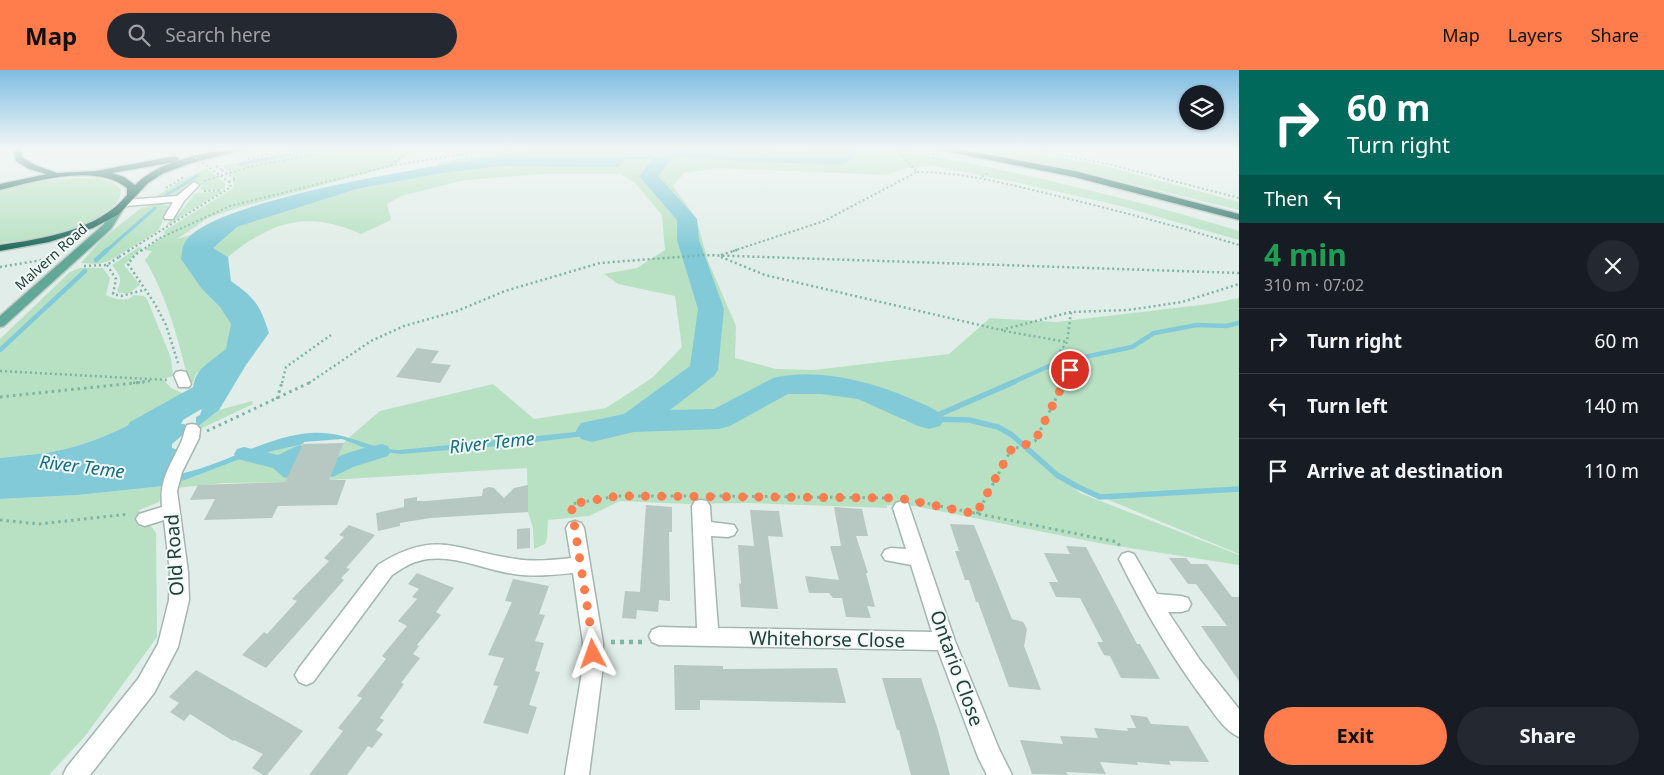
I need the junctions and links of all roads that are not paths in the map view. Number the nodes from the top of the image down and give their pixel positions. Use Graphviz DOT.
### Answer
graph roads {
  1 [pos="25,182"];
  2 [pos="126,182"];
  3 [pos="144,182"];
  4 [pos="1105,182"];
  5 [pos="194,185"];
  6 [pos="0,187"];
  7 [pos="180,199"];
  8 [pos="125,203"];
  9 [pos="169,217"];
  10 [pos="1239,217"];
  11 [pos="0,248"];
  12 [pos="0,322"];
  13 [pos="191,433"];
  14 [pos="701,499"];
  15 [pos="170,501"];
  16 [pos="903,502"];
  17 [pos="142,516"];
  18 [pos="575,528"];
  19 [pos="702,528"];
  20 [pos="728,530"];
  21 [pos="891,555"];
  22 [pos="919,558"];
  23 [pos="1128,559"];
  24 [pos="582,564"];
  25 [pos="1151,602"];
  26 [pos="1181,604"];
  27 [pos="659,636"];
  28 [pos="708,636"];
  29 [pos="945,641"];
  30 [pos="306,675"];
  31 [pos="1239,726"];
  32 [pos="75,775"];
  33 [pos="577,775"];
  34 [pos="1000,775"];
  1 -- 6 [label="highway"];
  2 -- 8 [label="highway"];
  3 -- 8 [label="highway"];
  4 -- 10 [label="highway"];
  5 -- 7 [label="street"];
  7 -- 8 [label="street"];
  7 -- 9 [label="street"];
  8 -- 11 [label="highway"];
  8 -- 12 [label="main road, Malvern Road"];
  13 -- 15 [label="street, Old Road"];
  14 -- 19 [label="street"];
  15 -- 17 [label="street"];
  15 -- 32 [label="street, Old Road"];
  16 -- 22 [label="street, Ontario Close"];
  18 -- 24 [label="street"];
  19 -- 20 [label="street"];
  19 -- 28 [label="street"];
  21 -- 22 [label="street"];
  22 -- 29 [label="street, Ontario Close"];
  23 -- 25 [label="street"];
  24 -- 30 [label="street"];
  24 -- 33 [label="street"];
  25 -- 26 [label="street"];
  25 -- 31 [label="street"];
  27 -- 28 [label="street, Whitehorse Close"];
  28 -- 29 [label="street, Whitehorse Close"];
  29 -- 34 [label="street, Ontario Close"];
}
